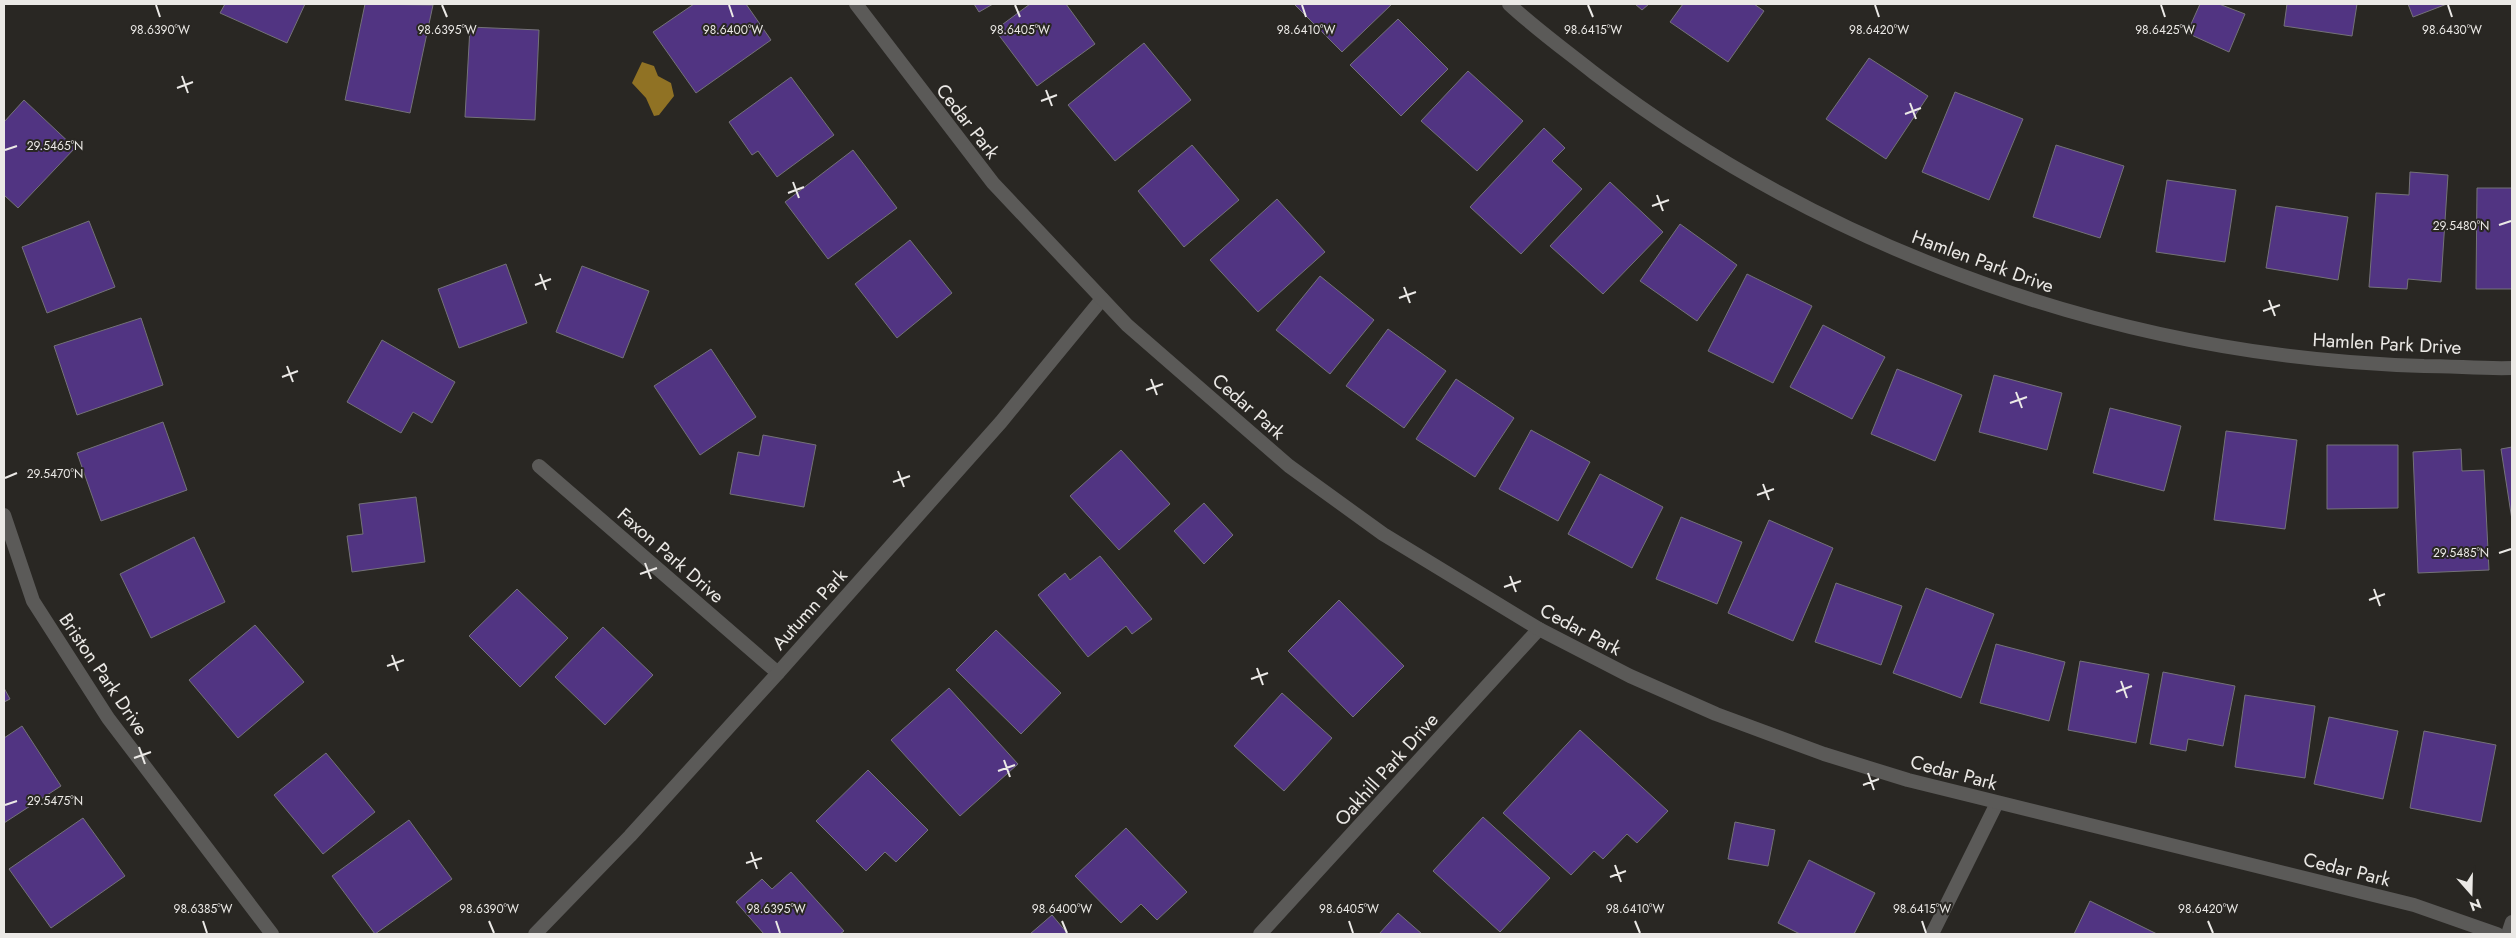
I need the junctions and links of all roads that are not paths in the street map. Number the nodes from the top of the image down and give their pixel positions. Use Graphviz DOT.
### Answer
graph roads {
  1 [pos="856,4"];
  2 [pos="1509,4"];
  3 [pos="1102,299"];
  4 [pos="2512,368"];
  5 [pos="539,466"];
  6 [pos="4,515"];
  7 [pos="1539,629"];
  8 [pos="778,673"];
  9 [pos="1997,803"];
  10 [pos="2512,922"];
  11 [pos="272,934"];
  12 [pos="535,934"];
  13 [pos="1260,934"];
  14 [pos="1932,934"];
  15 [pos="2497,934"];
  16 [pos="2508,934"];
  1 -- 3 [label="street, Cedar Park"];
  2 -- 4 [label="street, Hamlen Park Drive"];
  3 -- 7 [label="street, Cedar Park"];
  3 -- 8 [label="street, Autumn Park"];
  5 -- 8 [label="street, Faxon Park Drive"];
  6 -- 11 [label="street, Briston Park Drive"];
  7 -- 9 [label="street, Cedar Park"];
  7 -- 13 [label="street, Oakhill Park Drive"];
  8 -- 12 [label="street, Autumn Park"];
  9 -- 14 [label="street"];
  9 -- 15 [label="street, Cedar Park"];
  10 -- 16 [label="street"];
}
